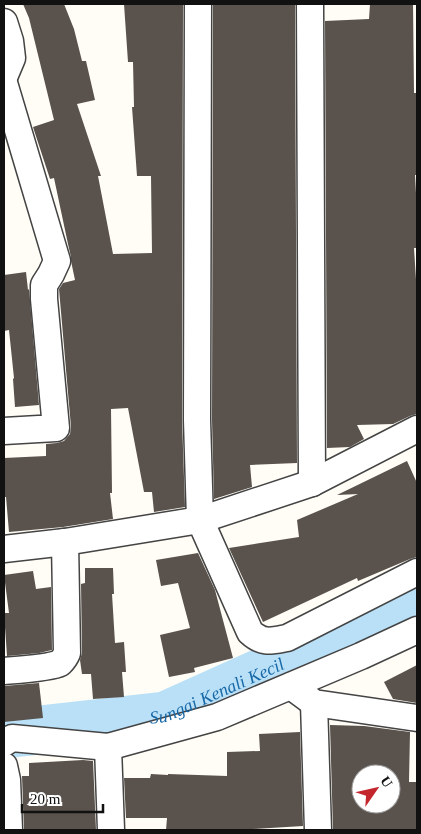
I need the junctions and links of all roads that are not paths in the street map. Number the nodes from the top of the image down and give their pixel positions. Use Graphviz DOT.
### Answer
graph roads {
  1 [pos="198,4"];
  2 [pos="310,4"];
  3 [pos="4,22"];
  4 [pos="4,77"];
  5 [pos="4,83"];
  6 [pos="417,429"];
  7 [pos="4,430"];
  8 [pos="312,483"];
  9 [pos="200,520"];
  10 [pos="65,542"];
  11 [pos="4,548"];
  12 [pos="417,572"];
  13 [pos="417,630"];
  14 [pos="4,671"];
  15 [pos="291,686"];
  16 [pos="314,703"];
  17 [pos="417,718"];
  18 [pos="4,743"];
  19 [pos="108,747"];
  20 [pos="4,766"];
  21 [pos="9,830"];
  22 [pos="111,830"];
  23 [pos="318,830"];
  1 -- 9 [label="street"];
  2 -- 8 [label="street"];
  3 -- 4 [label="street"];
  5 -- 7 [label="street"];
  6 -- 8 [label="street"];
  8 -- 9 [label="street"];
  9 -- 10 [label="street"];
  9 -- 12 [label="street"];
  10 -- 11 [label="street"];
  10 -- 14 [label="street"];
  13 -- 15 [label="street"];
  15 -- 16 [label="street"];
  15 -- 19 [label="street"];
  16 -- 17 [label="street"];
  16 -- 23 [label="street"];
  18 -- 19 [label="street"];
  19 -- 22 [label="street"];
  20 -- 21 [label="street"];
}
